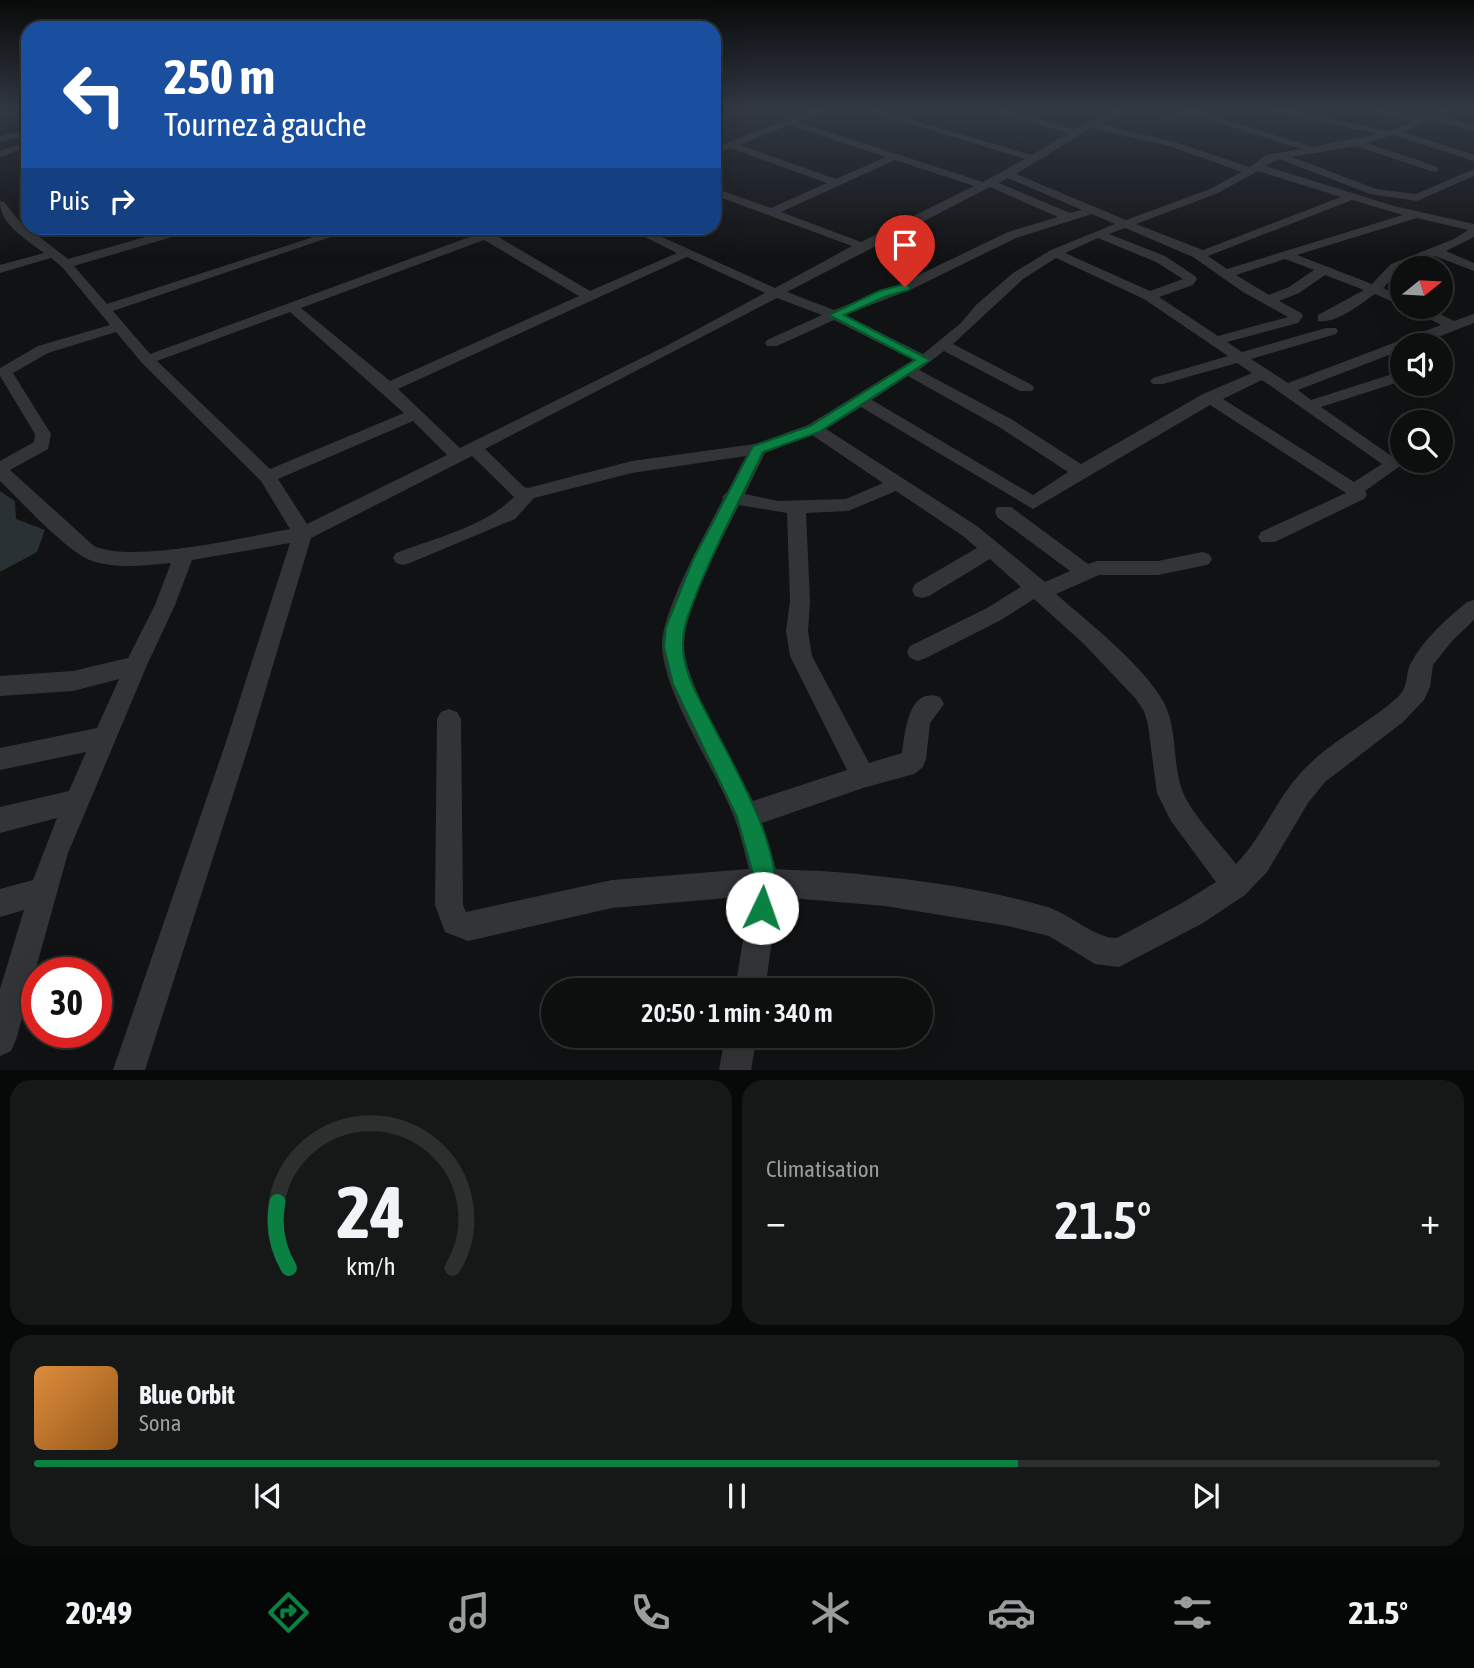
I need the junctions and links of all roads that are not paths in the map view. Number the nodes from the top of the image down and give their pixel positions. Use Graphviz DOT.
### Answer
graph roads {
  1 [pos="756,159"];
  2 [pos="890,159"];
  3 [pos="901,159"];
  4 [pos="1032,159"];
  5 [pos="1258,159"];
  6 [pos="1267,159"];
  7 [pos="1395,159"];
  8 [pos="1264,160"];
  9 [pos="1434,169"];
  10 [pos="1474,172"];
  11 [pos="1008,174"];
  12 [pos="837,183"];
  13 [pos="987,184"];
  14 [pos="721,194"];
  15 [pos="1350,197"];
  16 [pos="0,204"];
  17 [pos="1093,210"];
  18 [pos="770,213"];
  19 [pos="1469,214"];
  20 [pos="1415,215"];
  21 [pos="1068,217"];
  22 [pos="14,223"];
  23 [pos="1126,224"];
  24 [pos="1460,225"];
  25 [pos="1474,230"];
  26 [pos="1098,234"];
  27 [pos="29,235"];
  28 [pos="164,235"];
  29 [pos="330,235"];
  30 [pos="486,235"];
  31 [pos="648,235"];
  32 [pos="862,246"];
  33 [pos="1436,252"];
  34 [pos="686,253"];
  35 [pos="1055,253"];
  36 [pos="53,254"];
  37 [pos="1197,254"];
  38 [pos="1285,255"];
  39 [pos="66,264"];
  40 [pos="1474,267"];
  41 [pos="0,269"];
  42 [pos="1323,270"];
  43 [pos="1225,274"];
  44 [pos="1374,289"];
  45 [pos="774,292"];
  46 [pos="588,296"];
  47 [pos="1149,296"];
  48 [pos="1390,296"];
  49 [pos="1270,300"];
  50 [pos="291,306"];
  51 [pos="104,309"];
  52 [pos="835,315"];
  53 [pos="1474,318"];
  54 [pos="1439,319"];
  55 [pos="1452,325"];
  56 [pos="118,327"];
  57 [pos="1216,341"];
  58 [pos="772,343"];
  59 [pos="944,345"];
  60 [pos="1239,357"];
  61 [pos="147,360"];
  62 [pos="924,360"];
  63 [pos="908,370"];
  64 [pos="1263,374"];
  65 [pos="1390,380"];
  66 [pos="1158,381"];
  67 [pos="388,388"];
  68 [pos="1027,388"];
  69 [pos="1286,389"];
  70 [pos="1209,397"];
  71 [pos="859,399"];
  72 [pos="1308,406"];
  73 [pos="416,414"];
  74 [pos="814,429"];
  75 [pos="474,448"];
  76 [pos="758,449"];
  77 [pos="459,457"];
  78 [pos="0,469"];
  79 [pos="1080,472"];
  80 [pos="268,477"];
  81 [pos="899,483"];
  82 [pos="1354,489"];
  83 [pos="528,494"];
  84 [pos="731,497"];
  85 [pos="796,508"];
  86 [pos="1003,512"];
  87 [pos="303,534"];
  88 [pos="1268,537"];
  89 [pos="992,549"];
  90 [pos="184,554"];
  91 [pos="403,558"];
  92 [pos="1202,559"];
  93 [pos="1086,573"];
  94 [pos="1039,589"];
  95 [pos="922,590"];
  96 [pos="1474,608"];
  97 [pos="918,652"];
  98 [pos="136,666"];
  99 [pos="0,687"];
  100 [pos="932,704"];
  101 [pos="449,719"];
  102 [pos="107,737"];
  103 [pos="0,759"];
  104 [pos="863,776"];
  105 [pos="80,800"];
  106 [pos="747,816"];
  107 [pos="0,820"];
  108 [pos="766,881"];
  109 [pos="1235,885"];
  110 [pos="43,891"];
  111 [pos="0,904"];
  112 [pos="752,978"];
  113 [pos="0,1040"];
  114 [pos="738,1048"];
  115 [pos="129,1069"];
  116 [pos="734,1069"];
  1 -- 12 [label="street"];
  2 -- 12 [label="street"];
  3 -- 13 [label="street"];
  4 -- 11 [label="street"];
  5 -- 8 [label="street"];
  6 -- 8 [label="street"];
  7 -- 9 [label="street"];
  8 -- 10 [label="street"];
  8 -- 15 [label="street"];
  8 -- 23 [label="street"];
  11 -- 13 [label="street"];
  11 -- 17 [label="street"];
  12 -- 18 [label="street"];
  13 -- 21 [label="street"];
  13 -- 32 [label="street"];
  14 -- 18 [label="street"];
  15 -- 20 [label="street"];
  15 -- 37 [label="street"];
  16 -- 22 [label="street"];
  17 -- 21 [label="street"];
  17 -- 23 [label="street"];
  18 -- 32 [label="street"];
  19 -- 24 [label="street"];
  20 -- 24 [label="street"];
  20 -- 38 [label="street"];
  21 -- 52 [label="street"];
  23 -- 26 [label="street"];
  23 -- 37 [label="street"];
  24 -- 25 [label="street"];
  25 -- 33 [label="street"];
  26 -- 35 [label="street"];
  26 -- 47 [label="street"];
  27 -- 36 [label="street"];
  28 -- 39 [label="street"];
  29 -- 51 [label="street"];
  30 -- 46 [label="street"];
  30 -- 50 [label="street"];
  31 -- 34 [label="street"];
  32 -- 45 [label="street"];
  33 -- 40 [label="street"];
  33 -- 44 [label="street"];
  34 -- 45 [label="street"];
  34 -- 46 [label="street"];
  35 -- 47 [label="street"];
  35 -- 59 [label="street"];
  36 -- 39 [label="street"];
  36 -- 41 [label="street"];
  37 -- 43 [label="street"];
  38 -- 42 [label="street"];
  38 -- 43 [label="street"];
  39 -- 51 [label="street"];
  42 -- 44 [label="street"];
  42 -- 49 [label="street"];
  43 -- 49 [label="street"];
  44 -- 48 [label="street"];
  44 -- 60 [label="street"];
  45 -- 52 [label="street"];
  45 -- 75 [label="street"];
  46 -- 67 [label="street"];
  47 -- 57 [label="street"];
  49 -- 57 [label="street"];
  50 -- 61 [label="street"];
  50 -- 67 [label="street"];
  51 -- 56 [label="street"];
  52 -- 58 [label="street"];
  52 -- 62 [label="street"];
  53 -- 55 [label="street"];
  54 -- 55 [label="street"];
  55 -- 69 [label="street"];
  56 -- 61 [label="street"];
  56 -- 78 [label="street"];
  57 -- 60 [label="street"];
  59 -- 62 [label="street"];
  59 -- 68 [label="street"];
  60 -- 64 [label="street"];
  60 -- 66 [label="street"];
  61 -- 80 [label="street"];
  62 -- 63 [label="street"];
  63 -- 71 [label="street"];
  63 -- 79 [label="street"];
  64 -- 69 [label="street"];
  64 -- 70 [label="street"];
  65 -- 72 [label="street"];
  67 -- 73 [label="street"];
  69 -- 72 [label="street"];
  70 -- 79 [label="street"];
  70 -- 82 [label="street"];
  71 -- 74 [label="street"];
  71 -- 79 [label="street"];
  72 -- 82 [label="street"];
  73 -- 77 [label="street"];
  73 -- 80 [label="street"];
  74 -- 76 [label="street"];
  74 -- 81 [label="street"];
  75 -- 77 [label="street"];
  75 -- 83 [label="street"];
  76 -- 83 [label="street"];
  76 -- 84 [label="street"];
  77 -- 87 [label="street"];
  78 -- 90 [label="street"];
  80 -- 87 [label="street"];
  81 -- 85 [label="street"];
  81 -- 89 [label="street"];
  82 -- 88 [label="street"];
  83 -- 91 [label="street"];
  84 -- 85 [label="street"];
  84 -- 106 [label="street"];
  85 -- 104 [label="street"];
  86 -- 93 [label="street"];
  87 -- 90 [label="street"];
  87 -- 115 [label="street"];
  89 -- 94 [label="street"];
  89 -- 95 [label="street"];
  90 -- 98 [label="street"];
  92 -- 93 [label="street"];
  93 -- 94 [label="street"];
  94 -- 97 [label="street"];
  94 -- 109 [label="street"];
  96 -- 109 [label="street"];
  98 -- 99 [label="street"];
  98 -- 102 [label="street"];
  100 -- 104 [label="street"];
  101 -- 108 [label="street"];
  102 -- 103 [label="street"];
  102 -- 105 [label="street"];
  104 -- 106 [label="street"];
  105 -- 107 [label="street"];
  105 -- 110 [label="street"];
  106 -- 108 [label="street"];
  108 -- 109 [label="street"];
  108 -- 112 [label="street"];
  110 -- 111 [label="street"];
  110 -- 113 [label="street"];
  114 -- 116 [label="street"];
}
